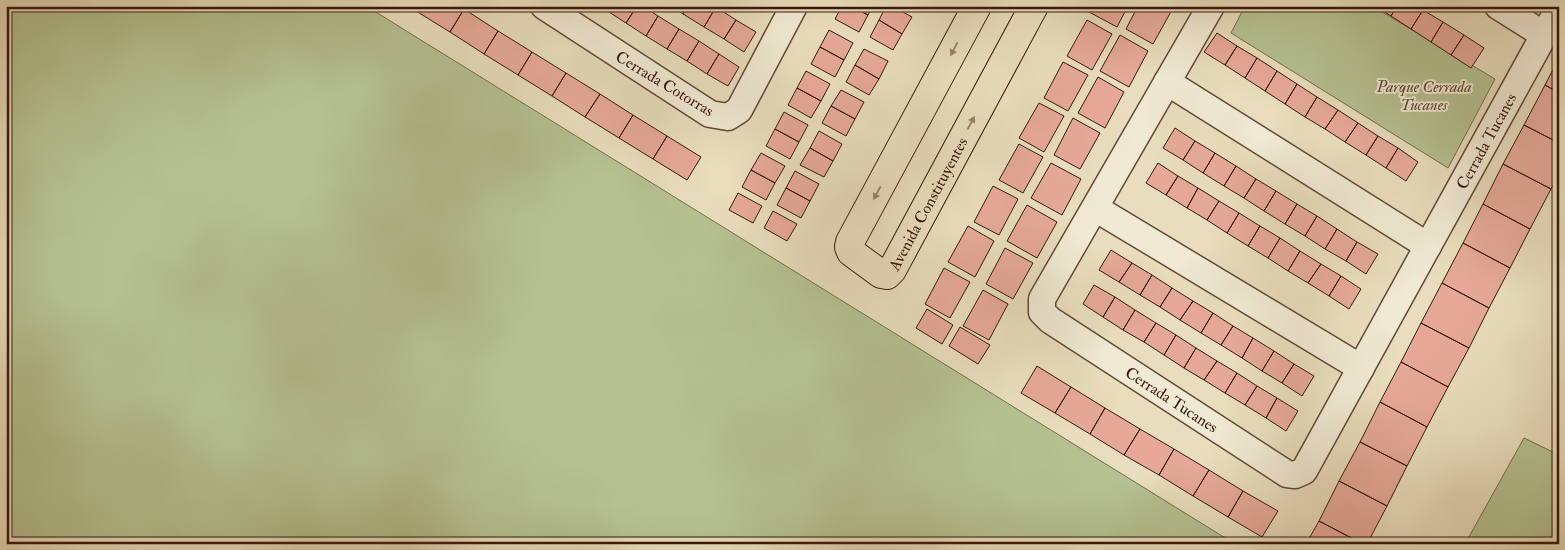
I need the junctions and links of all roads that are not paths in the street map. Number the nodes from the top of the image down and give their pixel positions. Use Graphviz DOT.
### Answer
graph roads {
  1 [pos="544,6"];
  2 [pos="794,6"];
  3 [pos="977,6"];
  4 [pos="1034,6"];
  5 [pos="1211,6"];
  6 [pos="1498,6"];
  7 [pos="1559,8"];
  8 [pos="1544,35"];
  9 [pos="1167,82"];
  10 [pos="1094,208"];
  11 [pos="1428,246"];
  12 [pos="1361,368"];
  1 -- 2 [label="street, Cerrada Cotorras"];
  3 -- 4 [label="main road, Avenida Constituyentes, one-way"];
  5 -- 9 [label="street, Cerrada Tucanes"];
  6 -- 8 [label="street"];
  7 -- 8 [label="street, Cerrada Tucanes"];
  8 -- 11 [label="street, Cerrada Tucanes"];
  9 -- 10 [label="street, Cerrada Tucanes"];
  9 -- 11 [label="street"];
  10 -- 12 [label="street"];
  10 -- 12 [label="street, Cerrada Tucanes"];
  11 -- 12 [label="street, Cerrada Tucanes"];
}
